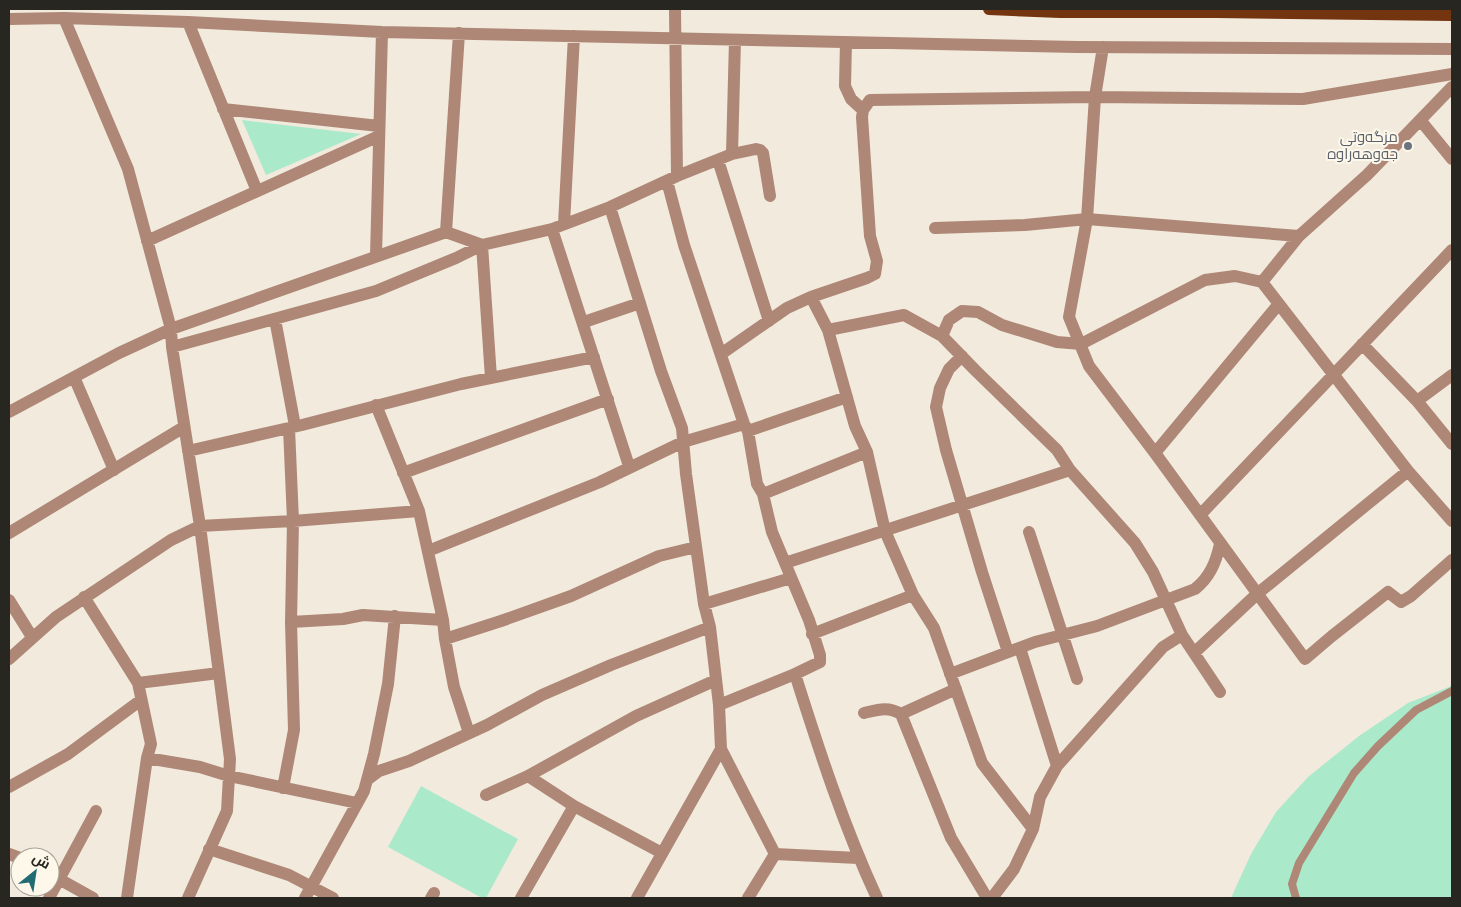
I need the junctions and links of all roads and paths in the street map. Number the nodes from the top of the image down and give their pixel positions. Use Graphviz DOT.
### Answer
graph roads {
  1 [pos="675,9"];
  2 [pos="989,9"];
  3 [pos="1042,10"];
  4 [pos="1452,15"];
  5 [pos="64,18"];
  6 [pos="9,19"];
  7 [pos="188,22"];
  8 [pos="382,32"];
  9 [pos="459,33"];
  10 [pos="574,36"];
  11 [pos="676,38"];
  12 [pos="735,40"];
  13 [pos="846,42"];
  14 [pos="1103,47"];
  15 [pos="1452,49"];
  16 [pos="1452,74"];
  17 [pos="1452,87"];
  18 [pos="1095,97"];
  19 [pos="223,109"];
  20 [pos="863,110"];
  21 [pos="1421,121"];
  22 [pos="379,131"];
  23 [pos="732,154"];
  24 [pos="1452,159"];
  25 [pos="718,160"];
  26 [pos="672,178"];
  27 [pos="257,191"];
  28 [pos="770,196"];
  29 [pos="610,207"];
  30 [pos="1087,219"];
  31 [pos="558,226"];
  32 [pos="935,228"];
  33 [pos="446,232"];
  34 [pos="1299,236"];
  35 [pos="147,241"];
  36 [pos="482,245"];
  37 [pos="1452,250"];
  38 [pos="376,256"];
  39 [pos="1262,282"];
  40 [pos="811,298"];
  41 [pos="640,303"];
  42 [pos="1278,305"];
  43 [pos="275,319"];
  44 [pos="769,321"];
  45 [pos="584,322"];
  46 [pos="171,329"];
  47 [pos="828,330"];
  48 [pos="942,336"];
  49 [pos="1081,344"];
  50 [pos="1362,344"];
  51 [pos="172,347"];
  52 [pos="721,354"];
  53 [pos="962,356"];
  54 [pos="594,357"];
  55 [pos="1333,374"];
  56 [pos="1452,375"];
  57 [pos="74,377"];
  58 [pos="492,378"];
  59 [pos="847,397"];
  60 [pos="608,399"];
  61 [pos="1417,401"];
  62 [pos="376,405"];
  63 [pos="9,412"];
  64 [pos="184,427"];
  65 [pos="292,427"];
  66 [pos="746,427"];
  67 [pos="683,442"];
  68 [pos="1452,444"];
  69 [pos="188,451"];
  70 [pos="867,452"];
  71 [pos="1155,453"];
  72 [pos="629,466"];
  73 [pos="114,470"];
  74 [pos="1070,470"];
  75 [pos="1408,471"];
  76 [pos="403,473"];
  77 [pos="763,494"];
  78 [pos="963,504"];
  79 [pos="419,511"];
  80 [pos="1200,515"];
  81 [pos="293,521"];
  82 [pos="1452,521"];
  83 [pos="200,526"];
  84 [pos="885,531"];
  85 [pos="1029,532"];
  86 [pos="9,533"];
  87 [pos="1220,544"];
  88 [pos="696,547"];
  89 [pos="428,551"];
  90 [pos="1452,560"];
  91 [pos="786,563"];
  92 [pos="791,578"];
  93 [pos="1258,594"];
  94 [pos="913,595"];
  95 [pos="84,598"];
  96 [pos="9,600"];
  97 [pos="1166,600"];
  98 [pos="704,604"];
  99 [pos="395,616"];
  100 [pos="443,620"];
  101 [pos="291,622"];
  102 [pos="710,626"];
  103 [pos="812,634"];
  104 [pos="1062,635"];
  105 [pos="1182,635"];
  106 [pos="32,637"];
  107 [pos="444,639"];
  108 [pos="1014,650"];
  109 [pos="1194,653"];
  110 [pos="9,659"];
  111 [pos="219,673"];
  112 [pos="795,674"];
  113 [pos="950,674"];
  114 [pos="1077,679"];
  115 [pos="716,680"];
  116 [pos="138,683"];
  117 [pos="956,689"];
  118 [pos="1220,692"];
  119 [pos="1452,692"];
  120 [pos="141,700"];
  121 [pos="719,705"];
  122 [pos="864,713"];
  123 [pos="901,714"];
  124 [pos="469,733"];
  125 [pos="721,749"];
  126 [pos="147,758"];
  127 [pos="1057,766"];
  128 [pos="229,776"];
  129 [pos="528,776"];
  130 [pos="367,780"];
  131 [pos="9,786"];
  132 [pos="283,788"];
  133 [pos="486,795"];
  134 [pos="356,803"];
  135 [pos="574,806"];
  136 [pos="96,811"];
  137 [pos="1033,829"];
  138 [pos="209,849"];
  139 [pos="662,853"];
  140 [pos="775,854"];
  141 [pos="858,858"];
  142 [pos="60,868"];
  143 [pos="60,879"];
  144 [pos="313,887"];
  145 [pos="93,898"];
  146 [pos="127,898"];
  147 [pos="188,898"];
  148 [pos="305,898"];
  149 [pos="333,898"];
  150 [pos="521,898"];
  151 [pos="637,898"];
  152 [pos="748,898"];
  153 [pos="877,898"];
  154 [pos="987,898"];
  155 [pos="992,898"];
  156 [pos="1296,898"];
  1 -- 11 [label="street"];
  2 -- 3 [label="main road"];
  3 -- 4 [label="main road"];
  5 -- 6 [label="street"];
  5 -- 7 [label="street"];
  5 -- 35 [label="street"];
  7 -- 8 [label="street"];
  7 -- 19 [label="street"];
  8 -- 9 [label="street"];
  8 -- 22 [label="street"];
  9 -- 10 [label="street"];
  9 -- 33 [label="street"];
  10 -- 11 [label="street"];
  10 -- 31 [label="street"];
  11 -- 12 [label="street"];
  11 -- 26 [label="street"];
  12 -- 13 [label="street"];
  12 -- 23 [label="street"];
  13 -- 14 [label="street"];
  13 -- 20 [label="street"];
  14 -- 15 [label="street"];
  14 -- 18 [label="street"];
  16 -- 18 [label="street"];
  17 -- 21 [label="street"];
  18 -- 20 [label="street"];
  18 -- 30 [label="street"];
  19 -- 22 [label="street"];
  19 -- 27 [label="street"];
  20 -- 40 [label="street"];
  21 -- 24 [label="street"];
  21 -- 34 [label="street"];
  22 -- 27 [label="street"];
  22 -- 38 [label="street"];
  23 -- 25 [label="street"];
  23 -- 28 [label="street"];
  25 -- 26 [label="street"];
  25 -- 44 [label="street"];
  26 -- 29 [label="street"];
  26 -- 52 [label="street"];
  27 -- 35 [label="street"];
  29 -- 31 [label="street"];
  29 -- 41 [label="street"];
  30 -- 32 [label="street"];
  30 -- 34 [label="street"];
  30 -- 49 [label="street"];
  31 -- 36 [label="street"];
  31 -- 45 [label="street"];
  33 -- 36 [label="street"];
  33 -- 38 [label="street"];
  34 -- 39 [label="street"];
  35 -- 46 [label="street"];
  36 -- 43 [label="street"];
  36 -- 58 [label="street"];
  37 -- 50 [label="street"];
  38 -- 46 [label="street"];
  39 -- 42 [label="street"];
  39 -- 49 [label="street"];
  40 -- 44 [label="street"];
  40 -- 47 [label="street"];
  41 -- 45 [label="street"];
  41 -- 67 [label="street"];
  42 -- 55 [label="street"];
  42 -- 71 [label="street"];
  43 -- 51 [label="street"];
  43 -- 65 [label="street"];
  44 -- 52 [label="street"];
  45 -- 54 [label="street"];
  46 -- 51 [label="street"];
  46 -- 57 [label="street"];
  47 -- 48 [label="street"];
  47 -- 59 [label="street"];
  48 -- 49 [label="street"];
  48 -- 53 [label="street"];
  49 -- 71 [label="street"];
  50 -- 55 [label="street"];
  50 -- 61 [label="street"];
  51 -- 64 [label="street"];
  52 -- 66 [label="street"];
  53 -- 74 [label="street"];
  53 -- 78 [label="street"];
  54 -- 58 [label="street"];
  54 -- 60 [label="street"];
  55 -- 75 [label="street"];
  55 -- 80 [label="street"];
  56 -- 61 [label="street"];
  57 -- 63 [label="street"];
  57 -- 73 [label="street"];
  58 -- 62 [label="street"];
  59 -- 66 [label="street"];
  59 -- 70 [label="street"];
  60 -- 72 [label="street"];
  60 -- 76 [label="street"];
  61 -- 68 [label="street"];
  62 -- 65 [label="street"];
  62 -- 76 [label="street"];
  64 -- 69 [label="street"];
  64 -- 73 [label="street"];
  65 -- 69 [label="street"];
  65 -- 81 [label="street"];
  66 -- 67 [label="street"];
  66 -- 77 [label="street"];
  67 -- 72 [label="street"];
  67 -- 88 [label="street"];
  69 -- 83 [label="street"];
  70 -- 77 [label="street"];
  70 -- 84 [label="street"];
  71 -- 80 [label="street"];
  72 -- 89 [label="street"];
  73 -- 86 [label="street"];
  74 -- 78 [label="street"];
  74 -- 97 [label="street"];
  75 -- 82 [label="street"];
  75 -- 93 [label="street"];
  76 -- 79 [label="street"];
  77 -- 91 [label="street"];
  78 -- 84 [label="street"];
  78 -- 108 [label="street"];
  79 -- 81 [label="street"];
  79 -- 89 [label="street"];
  80 -- 87 [label="street"];
  81 -- 83 [label="street"];
  81 -- 101 [label="street"];
  83 -- 95 [label="street"];
  83 -- 111 [label="street"];
  84 -- 91 [label="street"];
  84 -- 94 [label="street"];
  85 -- 104 [label="street"];
  87 -- 93 [label="street"];
  87 -- 97 [label="street"];
  88 -- 98 [label="street"];
  88 -- 107 [label="street"];
  89 -- 100 [label="street"];
  90 -- 93 [label="street"];
  91 -- 92 [label="street"];
  92 -- 98 [label="street"];
  92 -- 103 [label="street"];
  93 -- 109 [label="street"];
  94 -- 103 [label="street"];
  94 -- 113 [label="street"];
  95 -- 106 [label="street"];
  95 -- 116 [label="street"];
  96 -- 106 [label="street"];
  97 -- 104 [label="street"];
  97 -- 105 [label="street"];
  98 -- 102 [label="street"];
  99 -- 100 [label="street"];
  99 -- 101 [label="street"];
  99 -- 130 [label="street"];
  100 -- 107 [label="street"];
  101 -- 132 [label="street"];
  102 -- 115 [label="street"];
  102 -- 124 [label="street"];
  103 -- 112 [label="street"];
  104 -- 108 [label="street"];
  104 -- 114 [label="street"];
  105 -- 109 [label="street"];
  105 -- 127 [label="street"];
  106 -- 110 [label="street"];
  107 -- 124 [label="street"];
  108 -- 113 [label="street"];
  108 -- 127 [label="street"];
  109 -- 118 [label="street"];
  111 -- 116 [label="street"];
  111 -- 128 [label="street"];
  112 -- 121 [label="street"];
  112 -- 141 [label="street"];
  113 -- 117 [label="street"];
  115 -- 121 [label="street"];
  115 -- 129 [label="street"];
  116 -- 120 [label="street"];
  117 -- 123 [label="street"];
  117 -- 137 [label="street"];
  119 -- 156 [label="lane"];
  120 -- 126 [label="street"];
  120 -- 131 [label="street"];
  121 -- 125 [label="street"];
  122 -- 123 [label="street"];
  123 -- 154 [label="street"];
  124 -- 130 [label="street"];
  125 -- 139 [label="street"];
  125 -- 140 [label="street"];
  126 -- 128 [label="street"];
  126 -- 146 [label="street"];
  127 -- 137 [label="street"];
  128 -- 132 [label="street"];
  128 -- 138 [label="street"];
  129 -- 133 [label="street"];
  129 -- 135 [label="street"];
  130 -- 134 [label="street"];
  132 -- 134 [label="street"];
  134 -- 144 [label="street"];
  135 -- 139 [label="street"];
  135 -- 150 [label="street"];
  136 -- 142 [label="street"];
  137 -- 155 [label="street"];
  138 -- 144 [label="street"];
  138 -- 147 [label="street"];
  139 -- 151 [label="street"];
  140 -- 141 [label="street"];
  140 -- 152 [label="street"];
  141 -- 153 [label="street"];
  143 -- 145 [label="street"];
  144 -- 148 [label="street"];
  144 -- 149 [label="street"];
}
